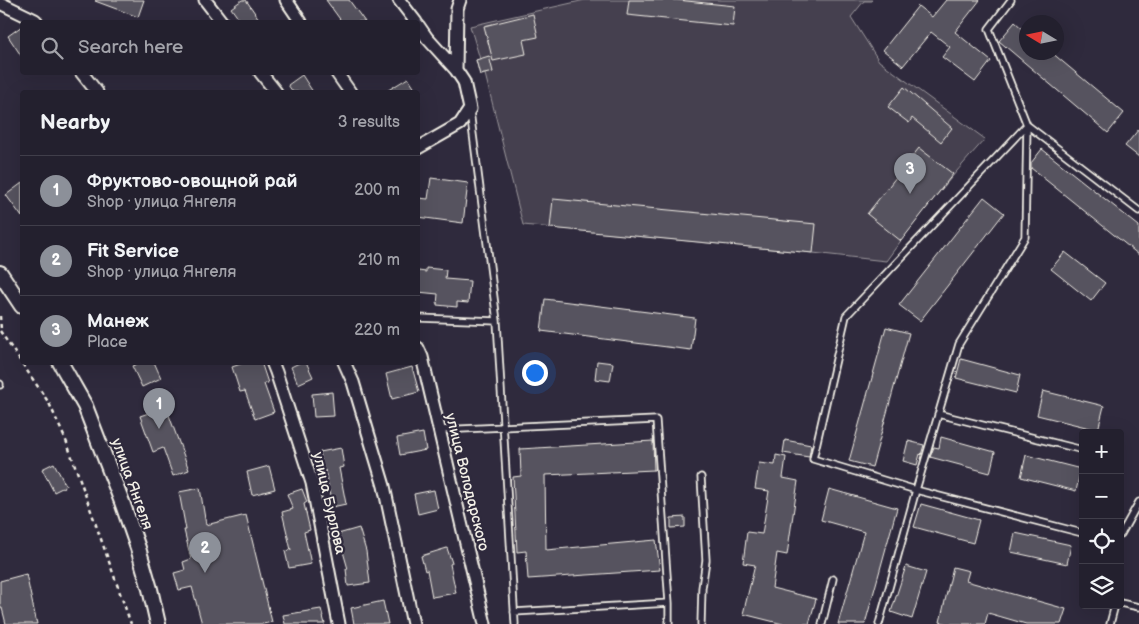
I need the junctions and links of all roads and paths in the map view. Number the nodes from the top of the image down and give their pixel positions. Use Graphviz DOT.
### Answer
graph roads {
  1 [pos="205,0"];
  2 [pos="286,0"];
  3 [pos="399,0"];
  4 [pos="460,0"];
  5 [pos="1011,0"];
  6 [pos="0,3"];
  7 [pos="35,20"];
  8 [pos="220,20"];
  9 [pos="300,20"];
  10 [pos="414,20"];
  11 [pos="420,28"];
  12 [pos="456,70"];
  13 [pos="83,75"];
  14 [pos="262,75"];
  15 [pos="338,75"];
  16 [pos="95,90"];
  17 [pos="274,90"];
  18 [pos="349,90"];
  19 [pos="470,109"];
  20 [pos="1027,125"];
  21 [pos="420,147"];
  22 [pos="1139,211"];
  23 [pos="0,273"];
  24 [pos="20,303"];
  25 [pos="0,316"];
  26 [pos="420,318"];
  27 [pos="497,321"];
  28 [pos="0,331"];
  29 [pos="420,352"];
  30 [pos="20,360"];
  31 [pos="23,365"];
  32 [pos="62,365"];
  33 [pos="273,365"];
  34 [pos="345,365"];
  35 [pos="938,414"];
  36 [pos="502,427"];
  37 [pos="439,430"];
  38 [pos="1079,449"];
  39 [pos="701,477"];
  40 [pos="916,490"];
  41 [pos="1139,502"];
  42 [pos="1124,529"];
  43 [pos="1079,532"];
  44 [pos="833,579"];
  45 [pos="669,603"];
  46 [pos="1124,604"];
  47 [pos="1139,607"];
  48 [pos="1114,609"];
  49 [pos="514,612"];
  50 [pos="131,624"];
  51 [pos="158,624"];
  52 [pos="338,624"];
  53 [pos="413,624"];
  54 [pos="485,624"];
  55 [pos="514,624"];
  56 [pos="669,624"];
  57 [pos="701,624"];
  58 [pos="822,624"];
  59 [pos="879,624"];
  60 [pos="1110,624"];
  1 -- 8 [label="street"];
  2 -- 9 [label="street"];
  3 -- 10 [label="street"];
  4 -- 12 [label="street"];
  5 -- 20 [label="lane"];
  6 -- 7 [label="street"];
  11 -- 12 [label="street"];
  12 -- 19 [label="street"];
  13 -- 16 [label="street"];
  14 -- 17 [label="street"];
  15 -- 18 [label="street"];
  19 -- 21 [label="street"];
  19 -- 27 [label="lane"];
  20 -- 22 [label="lane"];
  20 -- 35 [label="lane"];
  20 -- 40 [label="lane"];
  23 -- 24 [label="street"];
  25 -- 28 [label="path"];
  26 -- 27 [label="lane"];
  27 -- 36 [label="lane"];
  28 -- 30 [label="path"];
  29 -- 37 [label="street, улица Володарского"];
  31 -- 50 [label="path"];
  32 -- 51 [label="street, улица Янгеля"];
  33 -- 52 [label="street, улица Бурлова"];
  34 -- 53 [label="street"];
  35 -- 38 [label="lane"];
  35 -- 40 [label="lane"];
  36 -- 37 [label="lane"];
  36 -- 45 [label="lane"];
  36 -- 49 [label="lane"];
  37 -- 54 [label="street, улица Володарского"];
  39 -- 57 [label="lane"];
  40 -- 43 [label="lane"];
  40 -- 59 [label="lane"];
  41 -- 42 [label="lane"];
  44 -- 58 [label="lane"];
  45 -- 49 [label="lane"];
  45 -- 56 [label="lane"];
  46 -- 47 [label="lane"];
  48 -- 60 [label="lane"];
  49 -- 55 [label="lane"];
}
